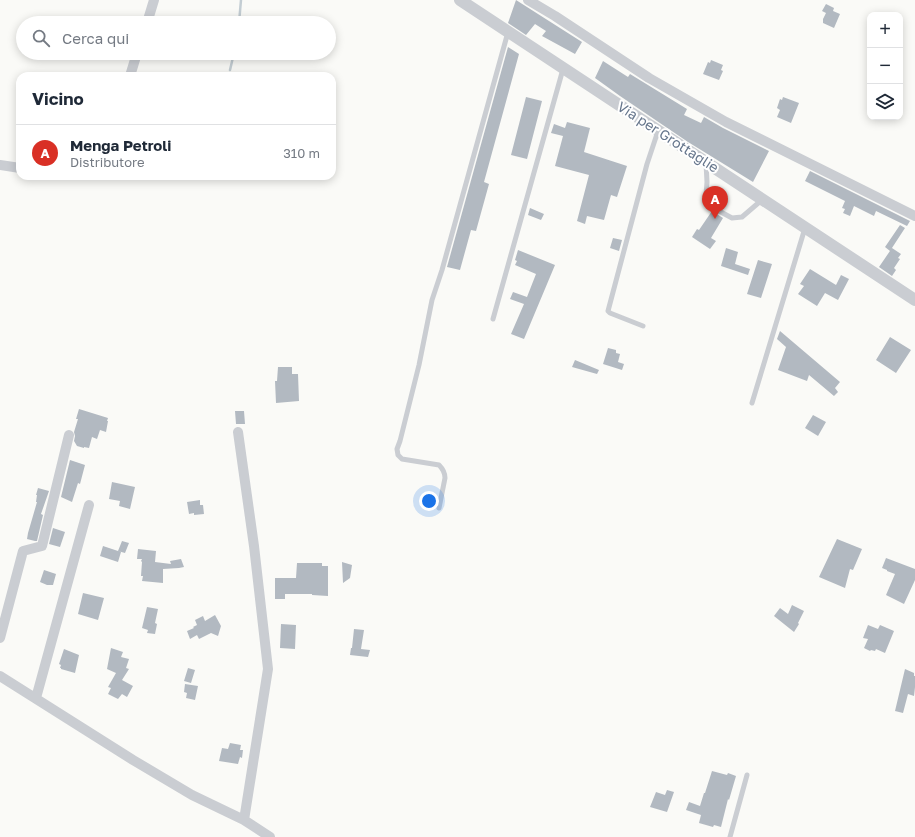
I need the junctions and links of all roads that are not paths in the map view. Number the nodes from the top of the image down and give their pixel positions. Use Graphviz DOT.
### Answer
graph roads {
  1 [pos="154,0"];
  2 [pos="460,0"];
  3 [pos="528,0"];
  4 [pos="149,16"];
  5 [pos="508,32"];
  6 [pos="135,60"];
  7 [pos="563,68"];
  8 [pos="131,72"];
  9 [pos="658,130"];
  10 [pos="706,162"];
  11 [pos="0,165"];
  12 [pos="16,167"];
  13 [pos="763,199"];
  14 [pos="915,216"];
  15 [pos="806,227"];
  16 [pos="915,300"];
  17 [pos="493,319"];
  18 [pos="643,326"];
  19 [pos="752,403"];
  20 [pos="238,432"];
  21 [pos="69,435"];
  22 [pos="89,504"];
  23 [pos="439,508"];
  24 [pos="0,638"];
  25 [pos="0,676"];
  26 [pos="36,698"];
  27 [pos="748,775"];
  28 [pos="244,820"];
  29 [pos="270,837"];
  30 [pos="730,837"];
  1 -- 4 [label="street"];
  2 -- 5 [label="street, Via per Grottaglie"];
  3 -- 14 [label="street"];
  5 -- 7 [label="street, Via per Grottaglie"];
  5 -- 23 [label="lane"];
  6 -- 8 [label="street"];
  7 -- 9 [label="street, Via per Grottaglie"];
  7 -- 17 [label="lane"];
  9 -- 10 [label="street, Via per Grottaglie"];
  9 -- 18 [label="lane"];
  10 -- 13 [label="street, Via per Grottaglie"];
  10 -- 13 [label="lane"];
  11 -- 12 [label="street"];
  13 -- 15 [label="street, Via per Grottaglie"];
  15 -- 16 [label="street, Via per Grottaglie"];
  15 -- 19 [label="lane"];
  20 -- 28 [label="street"];
  21 -- 24 [label="street"];
  22 -- 26 [label="street"];
  25 -- 26 [label="street"];
  26 -- 28 [label="street"];
  27 -- 30 [label="lane"];
  28 -- 29 [label="street"];
}
